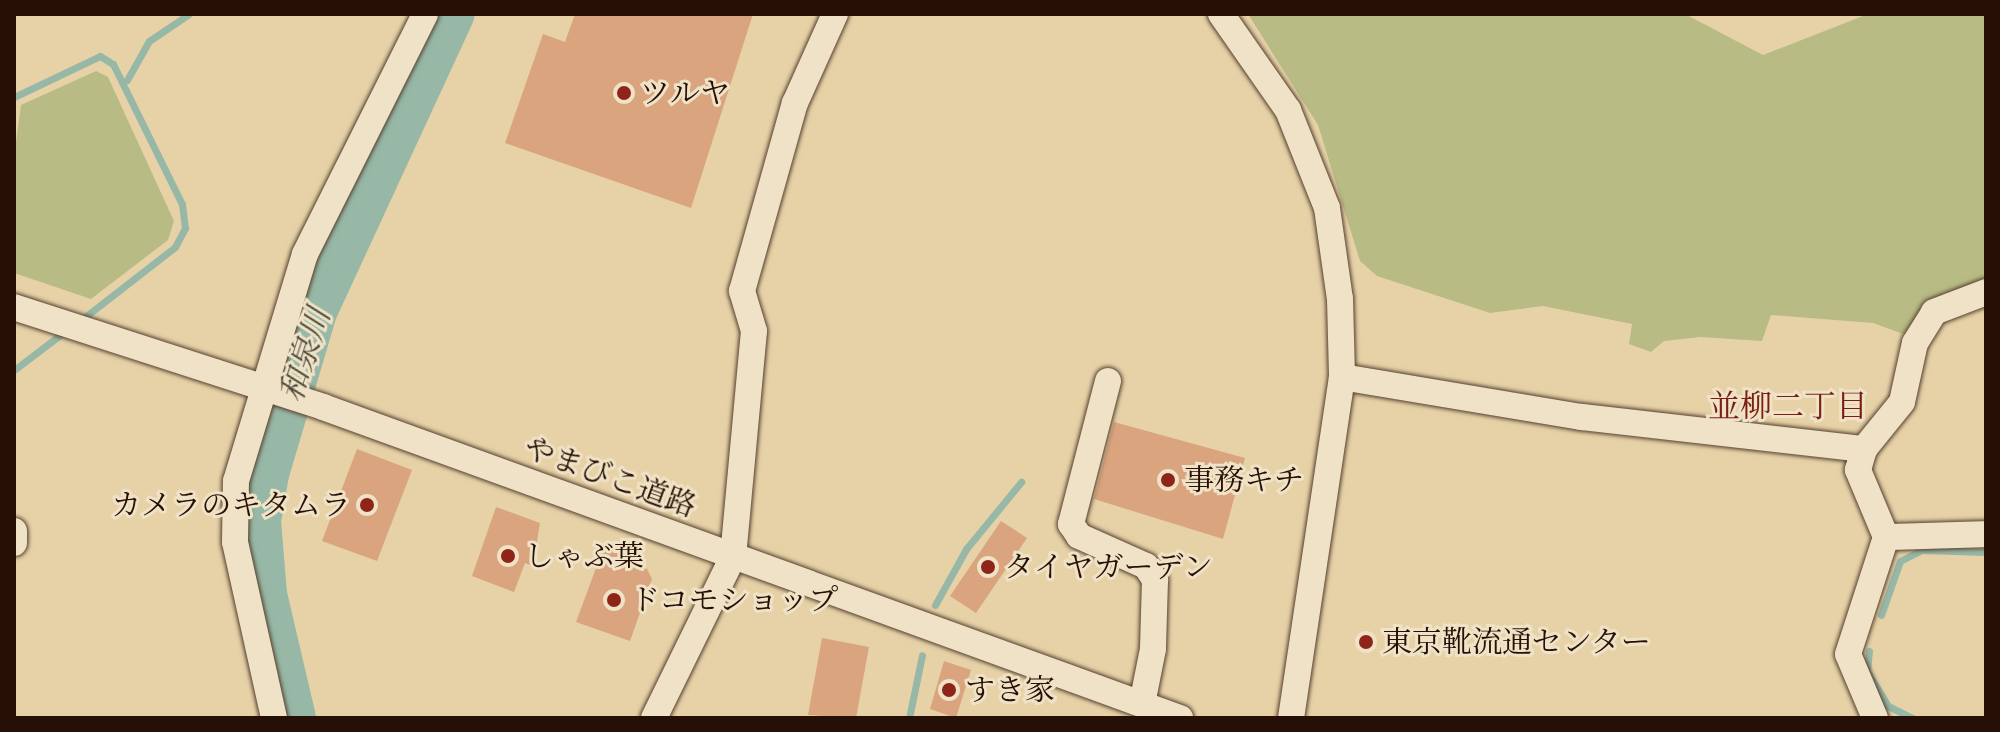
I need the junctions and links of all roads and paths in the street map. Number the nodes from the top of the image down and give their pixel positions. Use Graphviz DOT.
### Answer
graph roads {
  1 [pos="425,14"];
  2 [pos="835,14"];
  3 [pos="1221,14"];
  4 [pos="1986,292"];
  5 [pos="14,307"];
  6 [pos="1342,377"];
  7 [pos="1108,381"];
  8 [pos="267,388"];
  9 [pos="1864,449"];
  10 [pos="14,531"];
  11 [pos="1986,534"];
  12 [pos="1886,537"];
  13 [pos="14,543"];
  14 [pos="733,557"];
  15 [pos="1142,704"];
  16 [pos="274,718"];
  17 [pos="654,718"];
  18 [pos="1180,718"];
  19 [pos="1291,718"];
  20 [pos="1875,718"];
  1 -- 8 [label="street"];
  2 -- 14 [label="street"];
  3 -- 6 [label="street"];
  4 -- 9 [label="street"];
  5 -- 8 [label="street, やまびこ道路"];
  6 -- 9 [label="street"];
  6 -- 19 [label="street"];
  7 -- 15 [label="street"];
  8 -- 14 [label="street, やまびこ道路"];
  8 -- 16 [label="street"];
  9 -- 12 [label="street"];
  10 -- 13 [label="street"];
  11 -- 12 [label="street"];
  12 -- 20 [label="street"];
  14 -- 15 [label="street, やまびこ道路"];
  14 -- 17 [label="street"];
  15 -- 18 [label="street, やまびこ道路"];
}
